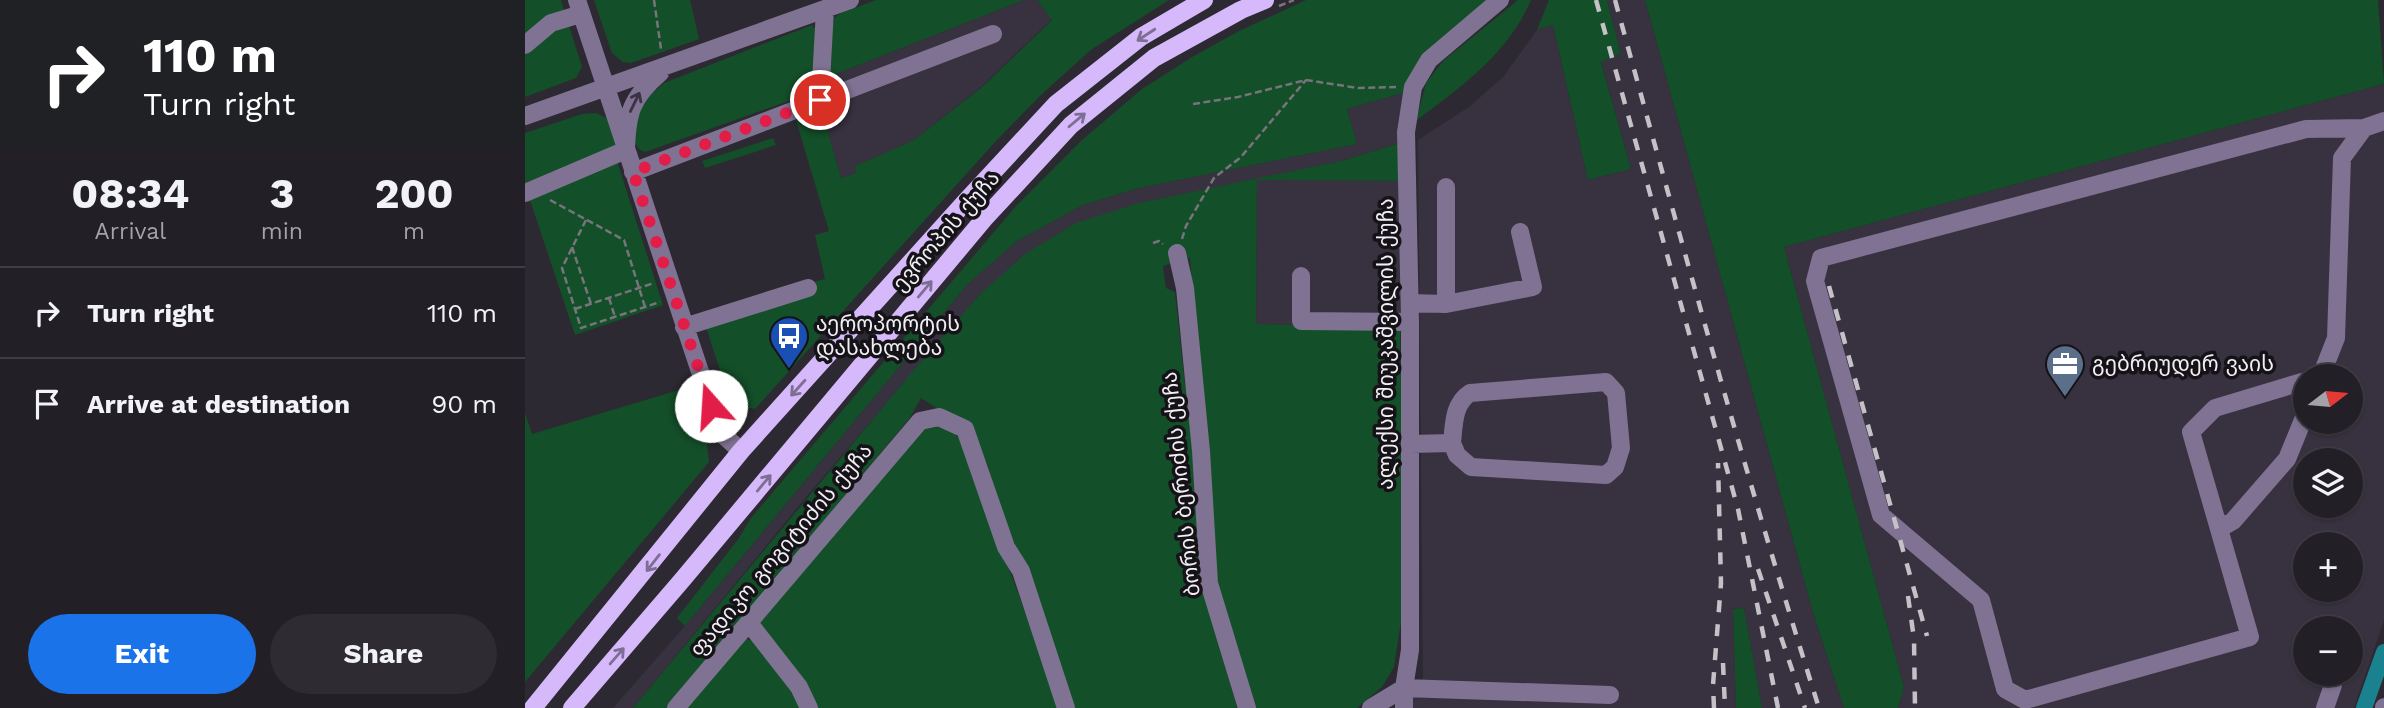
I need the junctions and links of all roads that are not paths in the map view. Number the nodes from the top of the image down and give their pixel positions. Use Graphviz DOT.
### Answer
graph roads {
  1 [pos="850,0"];
  2 [pos="1205,0"];
  3 [pos="1500,0"];
  4 [pos="1271,4"];
  5 [pos="579,7"];
  6 [pos="825,9"];
  7 [pos="993,34"];
  8 [pos="525,45"];
  9 [pos="664,62"];
  10 [pos="605,88"];
  11 [pos="820,100"];
  12 [pos="525,116"];
  13 [pos="2384,121"];
  14 [pos="2364,128"];
  15 [pos="626,150"];
  16 [pos="633,172"];
  17 [pos="1446,187"];
  18 [pos="528,191"];
  19 [pos="1520,232"];
  20 [pos="1177,253"];
  21 [pos="1301,276"];
  22 [pos="808,288"];
  23 [pos="1410,303"];
  24 [pos="1446,304"];
  25 [pos="1410,322"];
  26 [pos="684,327"];
  27 [pos="2326,364"];
  28 [pos="2293,385"];
  29 [pos="2297,434"];
  30 [pos="1452,443"];
  31 [pos="1410,444"];
  32 [pos="741,451"];
  33 [pos="2219,529"];
  34 [pos="749,623"];
  35 [pos="2333,686"];
  36 [pos="1404,688"];
  37 [pos="1610,695"];
  38 [pos="1511,700"];
  39 [pos="533,708"];
  40 [pos="572,708"];
  41 [pos="676,708"];
  42 [pos="809,708"];
  43 [pos="1066,708"];
  44 [pos="1247,708"];
  45 [pos="1371,708"];
  46 [pos="1404,708"];
  47 [pos="2325,708"];
  1 -- 6 [label="street"];
  2 -- 32 [label="main road, ევროპის ქუჩა, one-way"];
  3 -- 23 [label="street, ალექსი შიუკაშვილის ქუჩა"];
  40 -- 4 [label="main road, ევროპის ქუჩა, one-way"];
  5 -- 8 [label="street"];
  5 -- 10 [label="street"];
  6 -- 9 [label="street"];
  6 -- 11 [label="street"];
  7 -- 11 [label="street"];
  9 -- 10 [label="street"];
  15 -- 9 [label="street, one-way"];
  10 -- 12 [label="street"];
  10 -- 15 [label="street"];
  11 -- 16 [label="street"];
  13 -- 14 [label="street"];
  14 -- 27 [label="street"];
  14 -- 33 [label="street"];
  15 -- 16 [label="street"];
  15 -- 18 [label="street"];
  16 -- 26 [label="street"];
  17 -- 24 [label="street"];
  19 -- 24 [label="street"];
  20 -- 44 [label="street, ბორის ბერიძის ქუჩა"];
  21 -- 25 [label="street"];
  22 -- 26 [label="street"];
  23 -- 24 [label="street"];
  23 -- 25 [label="street, ალექსი შიუკაშვილის ქუჩა"];
  25 -- 31 [label="street, ალექსი შიუკაშვილის ქუჩა"];
  26 -- 32 [label="street"];
  28 -- 33 [label="street"];
  29 -- 33 [label="street"];
  30 -- 30 [label="street"];
  30 -- 31 [label="street"];
  31 -- 36 [label="street, ალექსი შიუკაშვილის ქუჩა"];
  32 -- 39 [label="main road, ევროპის ქუჩა, one-way"];
  34 -- 41 [label="street, ფადიკო გოგიტიძის ქუჩა"];
  34 -- 42 [label="street"];
  34 -- 43 [label="street, ფადიკო გოგიტიძის ქუჩა"];
  35 -- 47 [label="street"];
  36 -- 38 [label="street"];
  36 -- 45 [label="street"];
  36 -- 46 [label="street, ალექსი შიუკაშვილის ქუჩა"];
  37 -- 38 [label="street"];
}
